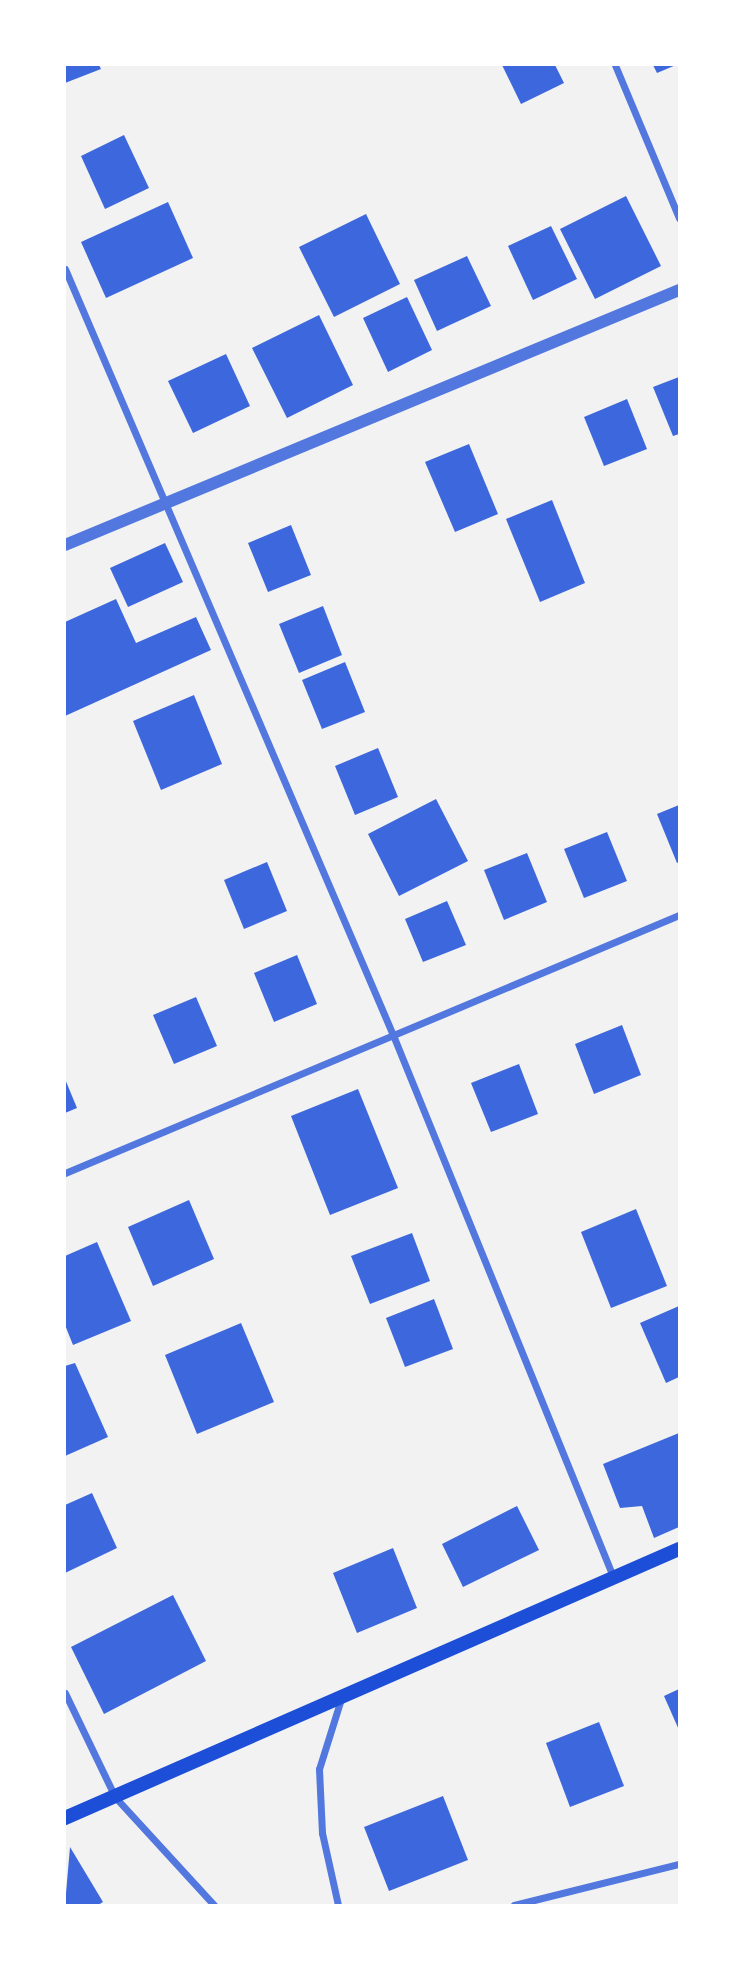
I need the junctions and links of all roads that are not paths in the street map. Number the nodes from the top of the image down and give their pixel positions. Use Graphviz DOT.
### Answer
graph roads {
  1 [pos="615,65"];
  2 [pos="679,218"];
  3 [pos="65,269"];
  4 [pos="679,290"];
  5 [pos="168,503"];
  6 [pos="65,545"];
  7 [pos="679,915"];
  8 [pos="393,1035"];
  9 [pos="65,1173"];
  10 [pos="679,1549"];
  11 [pos="612,1574"];
  12 [pos="65,1693"];
  13 [pos="340,1702"];
  14 [pos="115,1797"];
  15 [pos="65,1818"];
  16 [pos="679,1864"];
  17 [pos="214,1905"];
  18 [pos="338,1905"];
  19 [pos="514,1905"];
  1 -- 2 [label="street"];
  3 -- 5 [label="street"];
  4 -- 5 [label="street"];
  5 -- 6 [label="street"];
  5 -- 8 [label="street"];
  7 -- 8 [label="street"];
  8 -- 9 [label="street"];
  8 -- 11 [label="street"];
  10 -- 11 [label="main road"];
  11 -- 13 [label="main road"];
  12 -- 14 [label="street"];
  13 -- 14 [label="main road"];
  13 -- 18 [label="street"];
  14 -- 15 [label="main road"];
  14 -- 17 [label="street"];
  16 -- 19 [label="street"];
}
